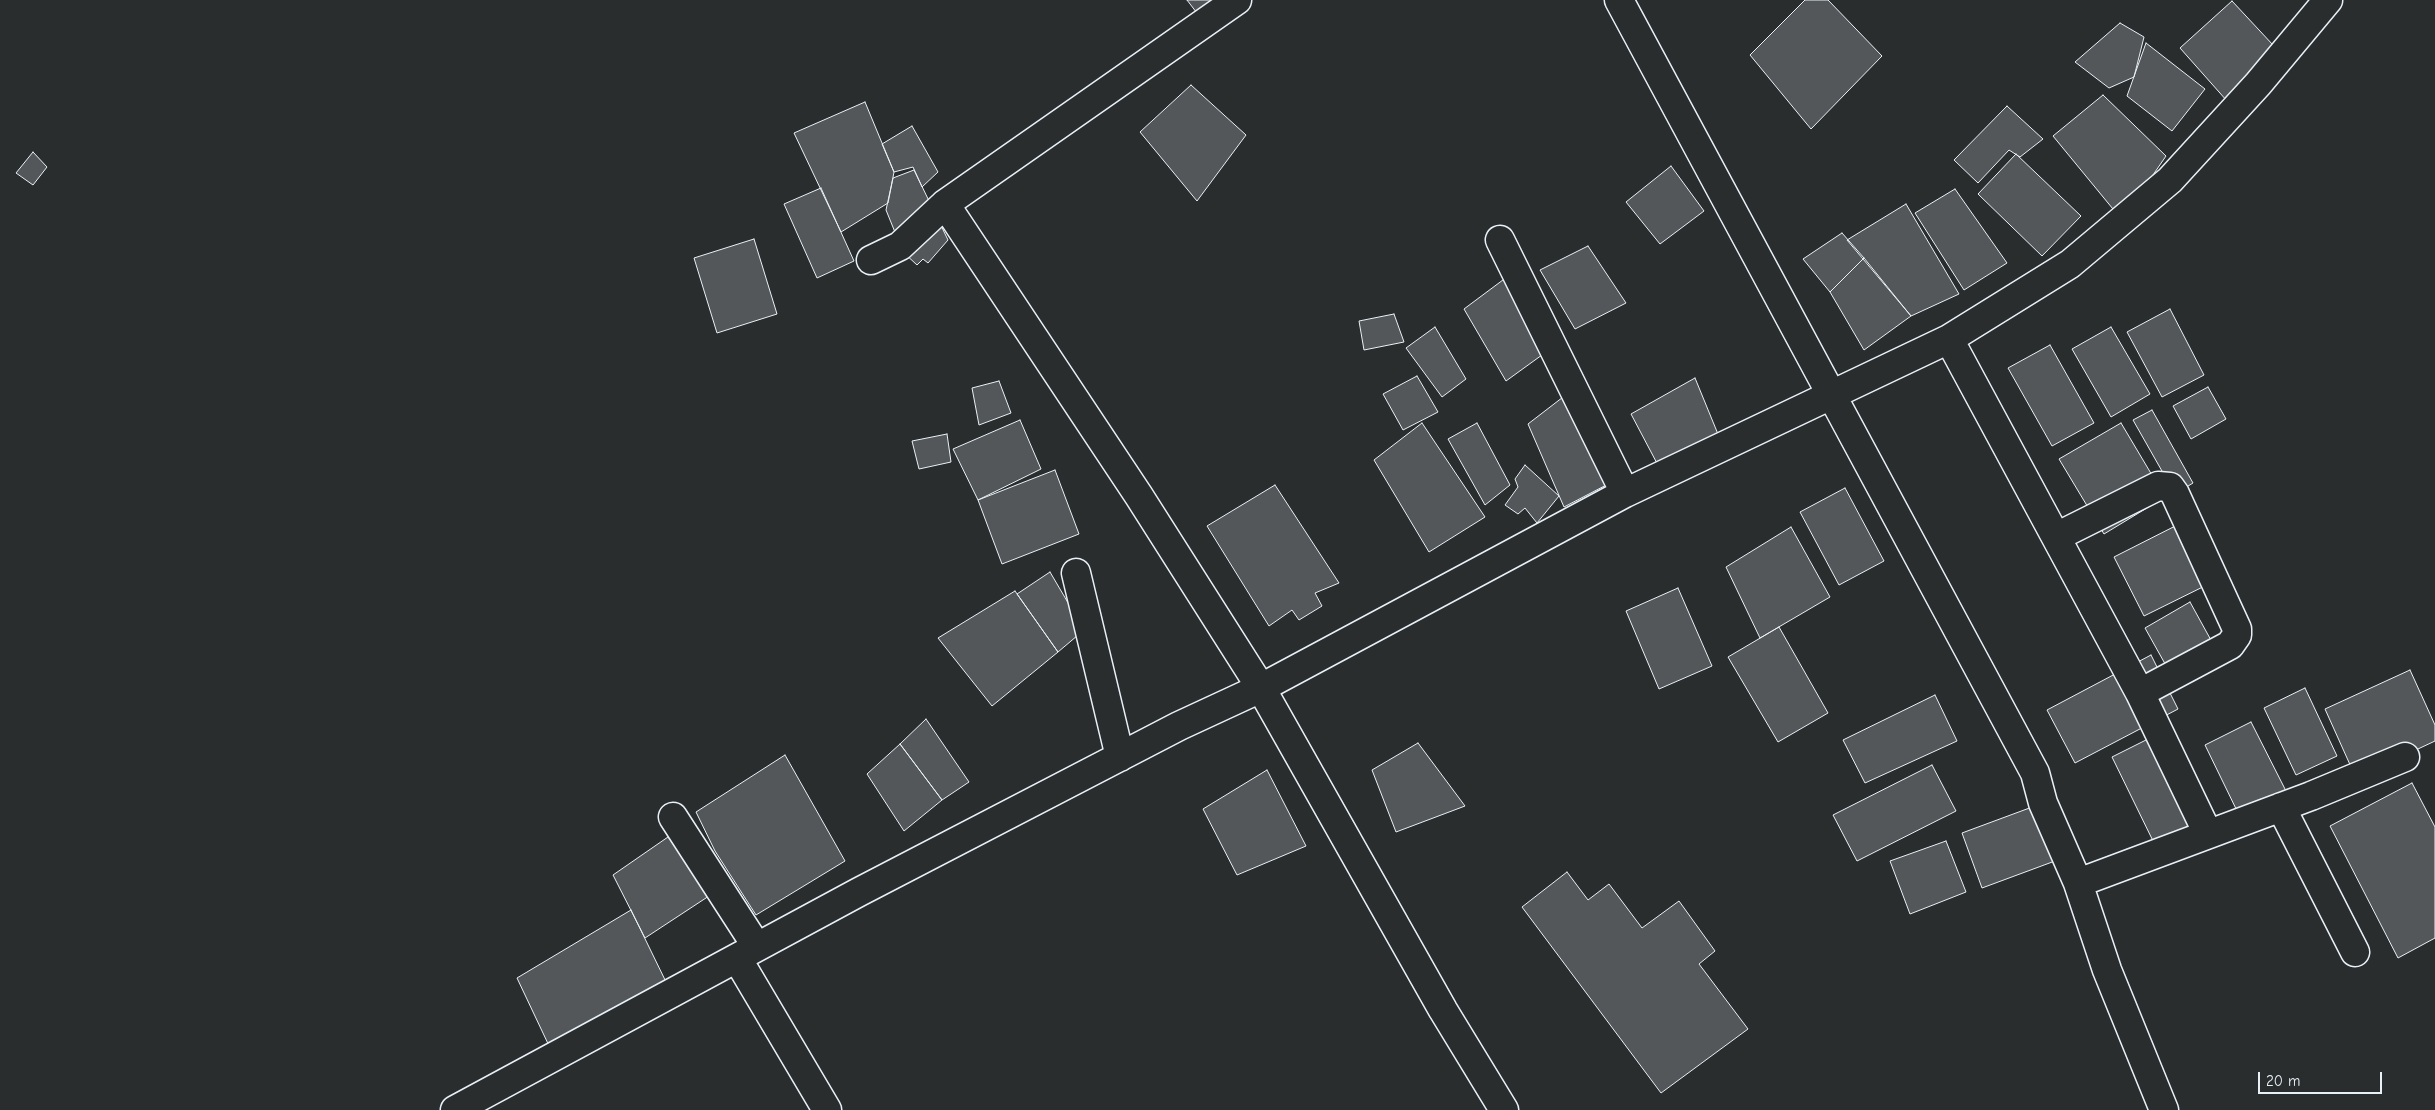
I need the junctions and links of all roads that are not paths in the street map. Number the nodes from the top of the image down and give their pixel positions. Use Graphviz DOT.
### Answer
graph roads {
  1 [pos="1237,0"];
  2 [pos="1619,0"];
  3 [pos="2328,0"];
  4 [pos="945,204"];
  5 [pos="1500,240"];
  6 [pos="871,260"];
  7 [pos="1949,339"];
  8 [pos="1832,394"];
  9 [pos="1625,493"];
  10 [pos="2056,537"];
  11 [pos="1076,573"];
  12 [pos="1261,688"];
  13 [pos="2140,694"];
  14 [pos="1120,757"];
  15 [pos="2405,757"];
  16 [pos="2281,807"];
  17 [pos="673,817"];
  18 [pos="2208,834"];
  19 [pos="2078,883"];
  20 [pos="2356,952"];
  21 [pos="747,953"];
  22 [pos="489,1102"];
  23 [pos="455,1110"];
  24 [pos="827,1110"];
  25 [pos="1504,1110"];
  26 [pos="2164,1110"];
  1 -- 4 [label="street"];
  2 -- 8 [label="street"];
  3 -- 7 [label="street"];
  4 -- 6 [label="street"];
  4 -- 12 [label="street"];
  5 -- 9 [label="street"];
  7 -- 8 [label="street"];
  7 -- 10 [label="street"];
  8 -- 9 [label="street"];
  8 -- 19 [label="street"];
  9 -- 12 [label="street"];
  10 -- 13 [label="street"];
  10 -- 13 [label="street"];
  11 -- 14 [label="street"];
  12 -- 14 [label="street"];
  12 -- 25 [label="street"];
  13 -- 18 [label="street"];
  14 -- 21 [label="street"];
  15 -- 16 [label="street"];
  16 -- 18 [label="street"];
  16 -- 20 [label="street"];
  17 -- 21 [label="street"];
  18 -- 19 [label="street"];
  19 -- 26 [label="street"];
  21 -- 22 [label="street"];
  21 -- 24 [label="street"];
  22 -- 23 [label="street"];
}
